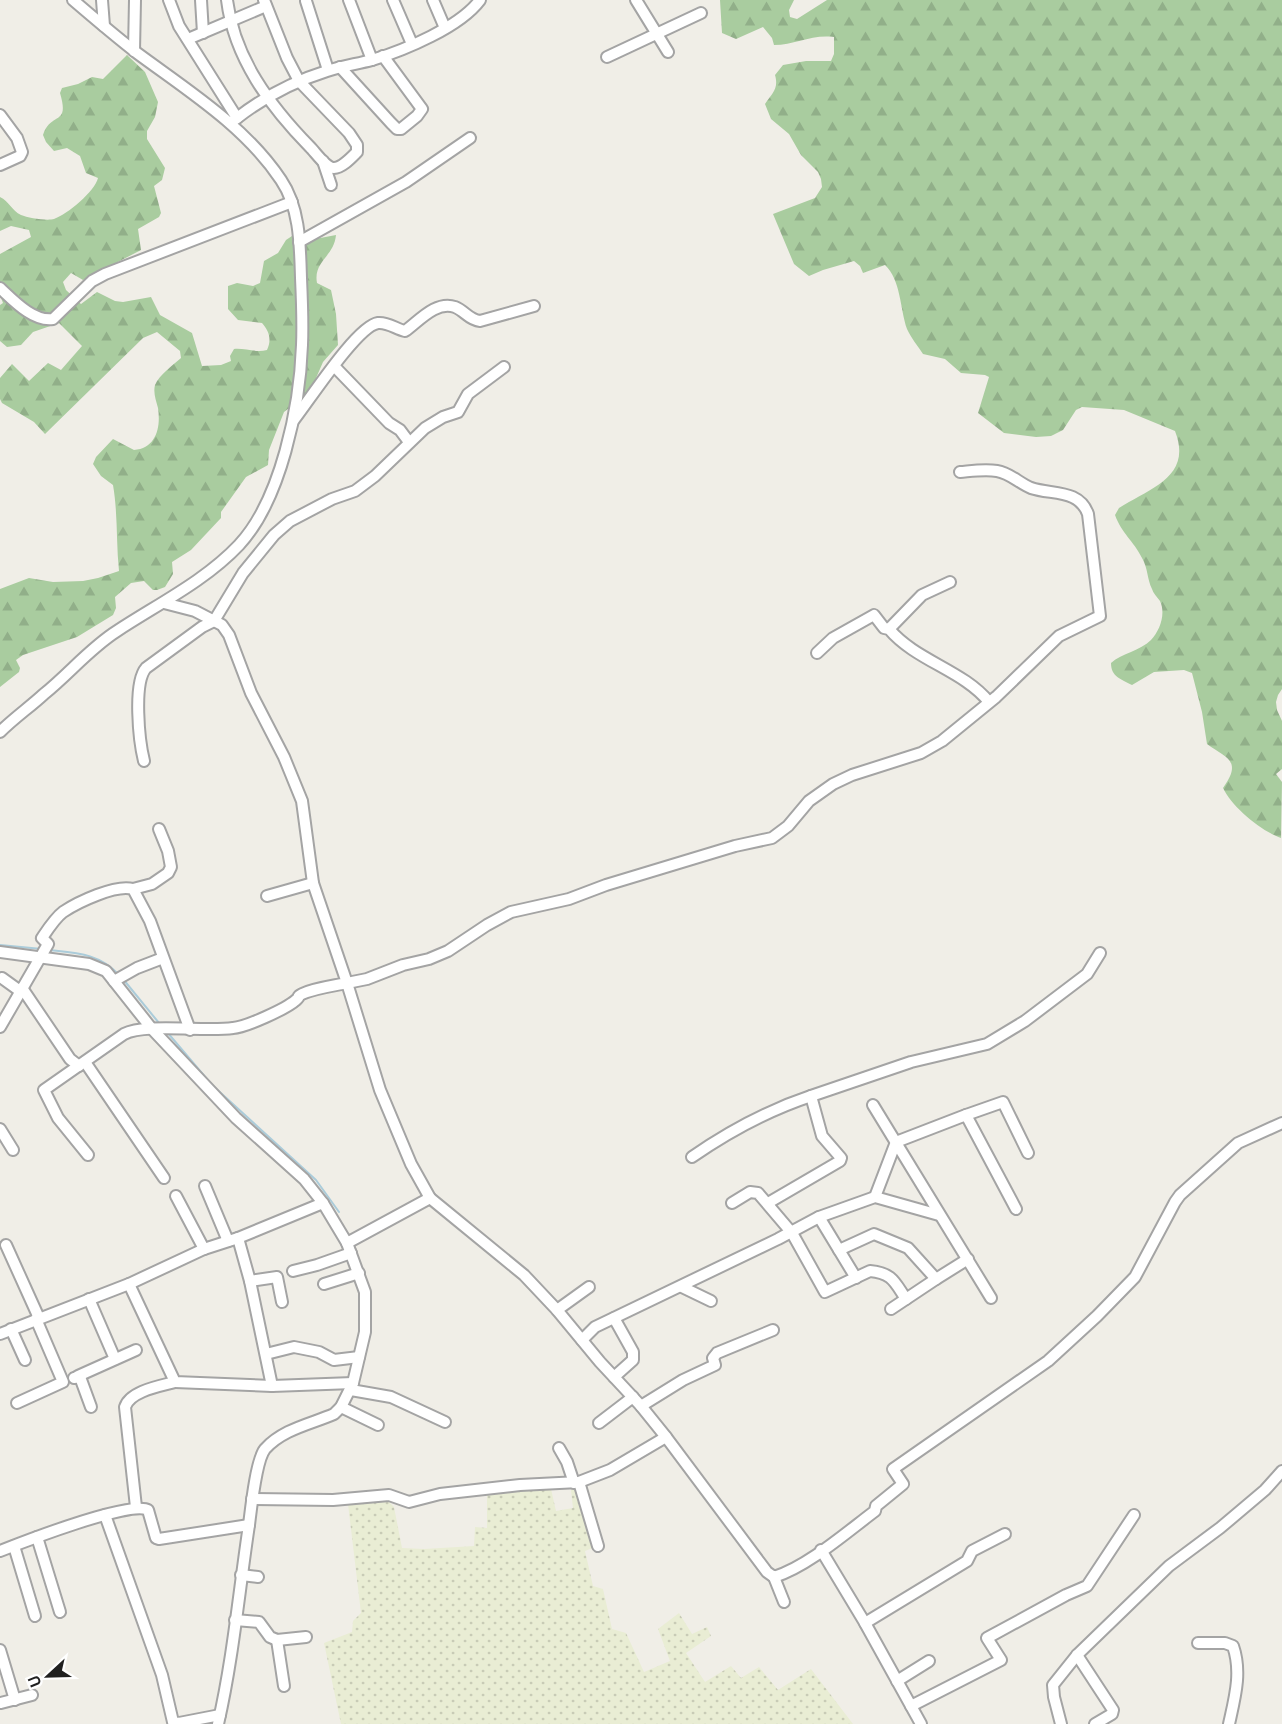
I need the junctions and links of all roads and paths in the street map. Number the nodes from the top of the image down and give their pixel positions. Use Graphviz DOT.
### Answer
graph roads {
  1 [pos="73,0"];
  2 [pos="102,0"];
  3 [pos="135,0"];
  4 [pos="169,0"];
  5 [pos="201,0"];
  6 [pos="227,0"];
  7 [pos="349,0"];
  8 [pos="393,0"];
  9 [pos="433,0"];
  10 [pos="466,0"];
  11 [pos="480,0"];
  12 [pos="636,0"];
  13 [pos="306,1"];
  14 [pos="265,3"];
  15 [pos="470,12"];
  16 [pos="700,13"];
  17 [pos="230,21"];
  18 [pos="104,26"];
  19 [pos="445,28"];
  20 [pos="203,33"];
  21 [pos="658,34"];
  22 [pos="188,39"];
  23 [pos="412,44"];
  24 [pos="134,51"];
  25 [pos="668,52"];
  26 [pos="383,56"];
  27 [pos="607,57"];
  28 [pos="372,60"];
  29 [pos="340,67"];
  30 [pos="328,70"];
  31 [pos="299,81"];
  32 [pos="267,98"];
  33 [pos="0,115"];
  34 [pos="234,121"];
  35 [pos="470,138"];
  36 [pos="323,160"];
  37 [pos="0,165"];
  38 [pos="331,185"];
  39 [pos="292,202"];
  40 [pos="299,242"];
  41 [pos="0,288"];
  42 [pos="534,306"];
  43 [pos="334,366"];
  44 [pos="504,367"];
  45 [pos="291,423"];
  46 [pos="410,442"];
  47 [pos="960,472"];
  48 [pos="950,582"];
  49 [pos="164,603"];
  50 [pos="214,621"];
  51 [pos="888,629"];
  52 [pos="817,653"];
  53 [pos="989,702"];
  54 [pos="0,732"];
  55 [pos="144,761"];
  56 [pos="159,829"];
  57 [pos="313,883"];
  58 [pos="133,889"];
  59 [pos="267,896"];
  60 [pos="0,952"];
  61 [pos="1101,953"];
  62 [pos="43,956"];
  63 [pos="163,958"];
  64 [pos="2,978"];
  65 [pos="119,978"];
  66 [pos="347,983"];
  67 [pos="21,990"];
  68 [pos="0,1027"];
  69 [pos="152,1029"];
  70 [pos="189,1030"];
  71 [pos="82,1064"];
  72 [pos="811,1096"];
  73 [pos="873,1105"];
  74 [pos="966,1115"];
  75 [pos="1282,1123"];
  76 [pos="0,1129"];
  77 [pos="896,1142"];
  78 [pos="13,1150"];
  79 [pos="1028,1153"];
  80 [pos="88,1155"];
  81 [pos="692,1157"];
  82 [pos="164,1178"];
  83 [pos="205,1186"];
  84 [pos="176,1196"];
  85 [pos="875,1197"];
  86 [pos="430,1198"];
  87 [pos="323,1203"];
  88 [pos="732,1203"];
  89 [pos="768,1203"];
  90 [pos="1016,1209"];
  91 [pos="939,1215"];
  92 [pos="819,1217"];
  93 [pos="792,1233"];
  94 [pos="233,1239"];
  95 [pos="351,1244"];
  96 [pos="6,1245"];
  97 [pos="204,1249"];
  98 [pos="839,1250"];
  99 [pos="968,1259"];
  100 [pos="293,1271"];
  101 [pos="359,1273"];
  102 [pos="856,1278"];
  103 [pos="936,1279"];
  104 [pos="250,1281"];
  105 [pos="129,1284"];
  106 [pos="324,1284"];
  107 [pos="589,1287"];
  108 [pos="682,1287"];
  109 [pos="991,1298"];
  110 [pos="89,1299"];
  111 [pos="906,1299"];
  112 [pos="711,1301"];
  113 [pos="282,1302"];
  114 [pos="891,1309"];
  115 [pos="557,1310"];
  116 [pos="38,1318"];
  117 [pos="614,1318"];
  118 [pos="11,1329"];
  119 [pos="773,1330"];
  120 [pos="0,1334"];
  121 [pos="582,1340"];
  122 [pos="136,1350"];
  123 [pos="266,1354"];
  124 [pos="359,1357"];
  125 [pos="115,1359"];
  126 [pos="26,1360"];
  127 [pos="78,1376"];
  128 [pos="614,1377"];
  129 [pos="63,1382"];
  130 [pos="175,1383"];
  131 [pos="272,1386"];
  132 [pos="354,1389"];
  133 [pos="633,1397"];
  134 [pos="17,1403"];
  135 [pos="641,1406"];
  136 [pos="91,1407"];
  137 [pos="342,1407"];
  138 [pos="445,1422"];
  139 [pos="599,1423"];
  140 [pos="378,1425"];
  141 [pos="666,1437"];
  142 [pos="559,1448"];
  143 [pos="1282,1472"];
  144 [pos="576,1483"];
  145 [pos="258,1499"];
  146 [pos="136,1507"];
  147 [pos="105,1515"];
  148 [pos="1134,1515"];
  149 [pos="249,1525"];
  150 [pos="1005,1534"];
  151 [pos="37,1537"];
  152 [pos="14,1546"];
  153 [pos="598,1546"];
  154 [pos="821,1550"];
  155 [pos="0,1551"];
  156 [pos="774,1577"];
  157 [pos="784,1602"];
  158 [pos="60,1612"];
  159 [pos="35,1616"];
  160 [pos="235,1620"];
  161 [pos="865,1623"];
  162 [pos="306,1637"];
  163 [pos="278,1640"];
  164 [pos="1198,1642"];
  165 [pos="0,1650"];
  166 [pos="1077,1656"];
  167 [pos="929,1661"];
  168 [pos="897,1681"];
  169 [pos="284,1686"];
  170 [pos="32,1695"];
  171 [pos="15,1700"];
  172 [pos="1,1703"];
  173 [pos="911,1706"];
  174 [pos="219,1719"];
  175 [pos="921,1724"];
  176 [pos="1061,1724"];
  177 [pos="1095,1724"];
  178 [pos="1229,1724"];
  1 -- 18 [label="street"];
  2 -- 18 [label="street"];
  3 -- 24 [label="street"];
  4 -- 22 [label="street"];
  5 -- 20 [label="street"];
  6 -- 17 [label="street"];
  7 -- 28 [label="street"];
  8 -- 23 [label="street"];
  9 -- 19 [label="street"];
  10 -- 15 [label="street"];
  11 -- 15 [label="street"];
  12 -- 21 [label="street"];
  13 -- 30 [label="street"];
  14 -- 17 [label="street"];
  14 -- 31 [label="street"];
  15 -- 19 [label="street"];
  16 -- 21 [label="street"];
  17 -- 20 [label="street"];
  17 -- 32 [label="street"];
  18 -- 24 [label="street"];
  19 -- 23 [label="street"];
  20 -- 22 [label="street"];
  21 -- 25 [label="street"];
  21 -- 27 [label="street"];
  22 -- 34 [label="street"];
  23 -- 26 [label="street"];
  24 -- 34 [label="street"];
  26 -- 28 [label="street"];
  26 -- 29 [label="street"];
  28 -- 29 [label="street"];
  29 -- 30 [label="street"];
  30 -- 31 [label="street"];
  31 -- 32 [label="street"];
  31 -- 36 [label="street"];
  32 -- 34 [label="street"];
  32 -- 36 [label="street"];
  33 -- 37 [label="street"];
  34 -- 39 [label="street"];
  35 -- 40 [label="street"];
  36 -- 38 [label="street"];
  39 -- 40 [label="street"];
  39 -- 41 [label="street"];
  40 -- 45 [label="street"];
  42 -- 43 [label="street"];
  43 -- 45 [label="street"];
  43 -- 46 [label="street"];
  44 -- 46 [label="street"];
  45 -- 49 [label="street"];
  46 -- 50 [label="street"];
  47 -- 53 [label="street"];
  48 -- 51 [label="street"];
  49 -- 50 [label="street"];
  49 -- 54 [label="street"];
  50 -- 55 [label="street"];
  50 -- 57 [label="street"];
  51 -- 52 [label="street"];
  51 -- 53 [label="street"];
  53 -- 66 [label="street"];
  56 -- 58 [label="street"];
  57 -- 59 [label="street"];
  57 -- 66 [label="street"];
  58 -- 62 [label="street"];
  58 -- 63 [label="street"];
  60 -- 62 [label="street"];
  61 -- 72 [label="street"];
  62 -- 65 [label="street"];
  62 -- 67 [label="street"];
  63 -- 65 [label="street"];
  63 -- 70 [label="street"];
  64 -- 67 [label="street"];
  65 -- 69 [label="street"];
  66 -- 70 [label="street"];
  66 -- 86 [label="street"];
  67 -- 68 [label="street"];
  67 -- 71 [label="street"];
  69 -- 70 [label="street"];
  69 -- 71 [label="street"];
  69 -- 87 [label="street"];
  71 -- 80 [label="street"];
  71 -- 82 [label="street"];
  72 -- 81 [label="street"];
  72 -- 89 [label="street"];
  73 -- 77 [label="street"];
  74 -- 77 [label="street"];
  74 -- 79 [label="street"];
  74 -- 90 [label="street"];
  75 -- 154 [label="street"];
  76 -- 78 [label="street"];
  77 -- 85 [label="street"];
  77 -- 91 [label="street"];
  83 -- 94 [label="street"];
  84 -- 97 [label="street"];
  85 -- 91 [label="street"];
  85 -- 92 [label="street"];
  86 -- 95 [label="street"];
  86 -- 115 [label="street"];
  87 -- 94 [label="street"];
  87 -- 95 [label="street"];
  88 -- 89 [label="street"];
  89 -- 93 [label="street"];
  91 -- 99 [label="street"];
  92 -- 93 [label="street"];
  92 -- 98 [label="street"];
  93 -- 102 [label="street"];
  93 -- 108 [label="street"];
  94 -- 97 [label="street"];
  94 -- 104 [label="street"];
  95 -- 100 [label="street"];
  95 -- 101 [label="street"];
  96 -- 116 [label="street"];
  97 -- 105 [label="street"];
  98 -- 102 [label="street"];
  98 -- 103 [label="street"];
  99 -- 103 [label="street"];
  99 -- 109 [label="street"];
  101 -- 106 [label="street"];
  101 -- 124 [label="street"];
  102 -- 111 [label="street"];
  103 -- 111 [label="street"];
  104 -- 113 [label="street"];
  104 -- 123 [label="street"];
  105 -- 110 [label="street"];
  105 -- 130 [label="street"];
  107 -- 115 [label="street"];
  108 -- 112 [label="street"];
  108 -- 117 [label="street"];
  110 -- 116 [label="street"];
  110 -- 125 [label="street"];
  111 -- 114 [label="street"];
  115 -- 121 [label="street"];
  116 -- 118 [label="street"];
  116 -- 129 [label="street"];
  117 -- 121 [label="street"];
  117 -- 128 [label="street"];
  118 -- 120 [label="street"];
  118 -- 126 [label="street"];
  119 -- 135 [label="street"];
  121 -- 128 [label="street"];
  122 -- 125 [label="street"];
  123 -- 124 [label="street"];
  123 -- 131 [label="street"];
  124 -- 132 [label="street"];
  125 -- 127 [label="street"];
  127 -- 129 [label="street"];
  127 -- 136 [label="street"];
  128 -- 133 [label="street"];
  129 -- 134 [label="street"];
  130 -- 131 [label="street"];
  130 -- 146 [label="street"];
  131 -- 132 [label="street"];
  132 -- 137 [label="street"];
  132 -- 138 [label="street"];
  133 -- 135 [label="street"];
  133 -- 139 [label="street"];
  135 -- 141 [label="street"];
  137 -- 140 [label="street"];
  137 -- 145 [label="street"];
  141 -- 144 [label="street"];
  141 -- 156 [label="street"];
  142 -- 144 [label="street"];
  143 -- 166 [label="street"];
  144 -- 145 [label="street"];
  144 -- 153 [label="street"];
  145 -- 149 [label="street"];
  146 -- 147 [label="street"];
  146 -- 149 [label="street"];
  147 -- 151 [label="street"];
  147 -- 174 [label="street"];
  148 -- 173 [label="street"];
  149 -- 160 [label="street"];
  150 -- 161 [label="street"];
  151 -- 152 [label="street"];
  151 -- 158 [label="street"];
  152 -- 155 [label="street"];
  152 -- 159 [label="street"];
  154 -- 156 [label="street"];
  154 -- 161 [label="street"];
  156 -- 157 [label="street"];
  160 -- 163 [label="street"];
  160 -- 174 [label="street"];
  161 -- 168 [label="street"];
  162 -- 163 [label="street"];
  163 -- 169 [label="street"];
  164 -- 178 [label="street"];
  165 -- 171 [label="street"];
  166 -- 176 [label="street"];
  166 -- 177 [label="street"];
  167 -- 168 [label="street"];
  168 -- 173 [label="street"];
  170 -- 171 [label="street"];
  171 -- 172 [label="street"];
  173 -- 175 [label="street"];
}
